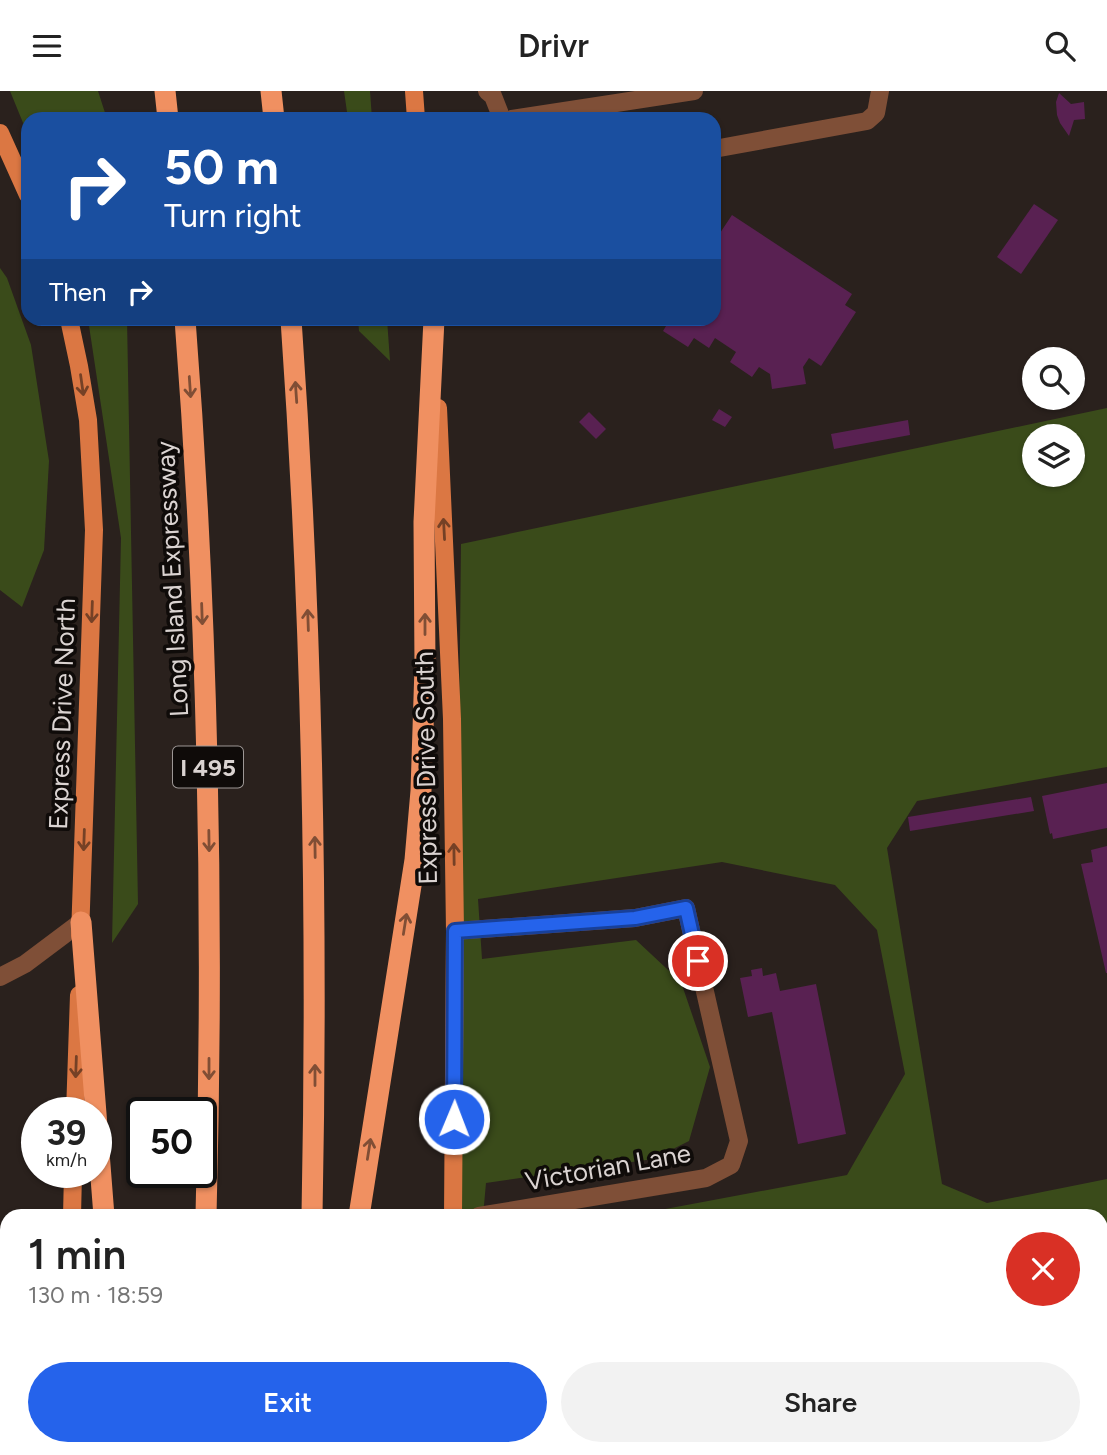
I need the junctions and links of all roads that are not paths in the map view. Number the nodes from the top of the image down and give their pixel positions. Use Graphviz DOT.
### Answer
graph roads {
  1 [pos="165,91"];
  2 [pos="271,91"];
  3 [pos="414,91"];
  4 [pos="487,91"];
  5 [pos="694,91"];
  6 [pos="880,91"];
  7 [pos="167,112"];
  8 [pos="273,112"];
  9 [pos="416,112"];
  10 [pos="499,112"];
  11 [pos="558,112"];
  12 [pos="1,135"];
  13 [pos="721,148"];
  14 [pos="21,179"];
  15 [pos="70,326"];
  16 [pos="185,326"];
  17 [pos="291,326"];
  18 [pos="434,326"];
  19 [pos="434,326"];
  20 [pos="81,922"];
  21 [pos="455,931"];
  22 [pos="0,977"];
  23 [pos="76,1097"];
  24 [pos="73,1188"];
  25 [pos="72,1209"];
  26 [pos="103,1209"];
  27 [pos="206,1209"];
  28 [pos="312,1209"];
  29 [pos="360,1209"];
  30 [pos="453,1209"];
  31 [pos="522,1209"];
  1 -- 7 [label="highway"];
  2 -- 8 [label="highway"];
  3 -- 9 [label="main road"];
  4 -- 10 [label="lane"];
  5 -- 11 [label="lane"];
  6 -- 13 [label="lane"];
  12 -- 14 [label="main road"];
  15 -- 20 [label="main road, Express Drive North, one-way"];
  16 -- 27 [label="highway, Long Island Expressway / I 495, one-way"];
  28 -- 17 [label="highway, one-way"];
  21 -- 18 [label="main road, Express Drive South, one-way"];
  29 -- 19 [label="highway, one-way"];
  20 -- 22 [label="lane"];
  20 -- 23 [label="main road, Express Drive North, one-way"];
  20 -- 26 [label="highway"];
  21 -- 30 [label="main road, Express Drive South"];
  21 -- 31 [label="lane, Victorian Lane"];
  24 -- 25 [label="main road"];
}
